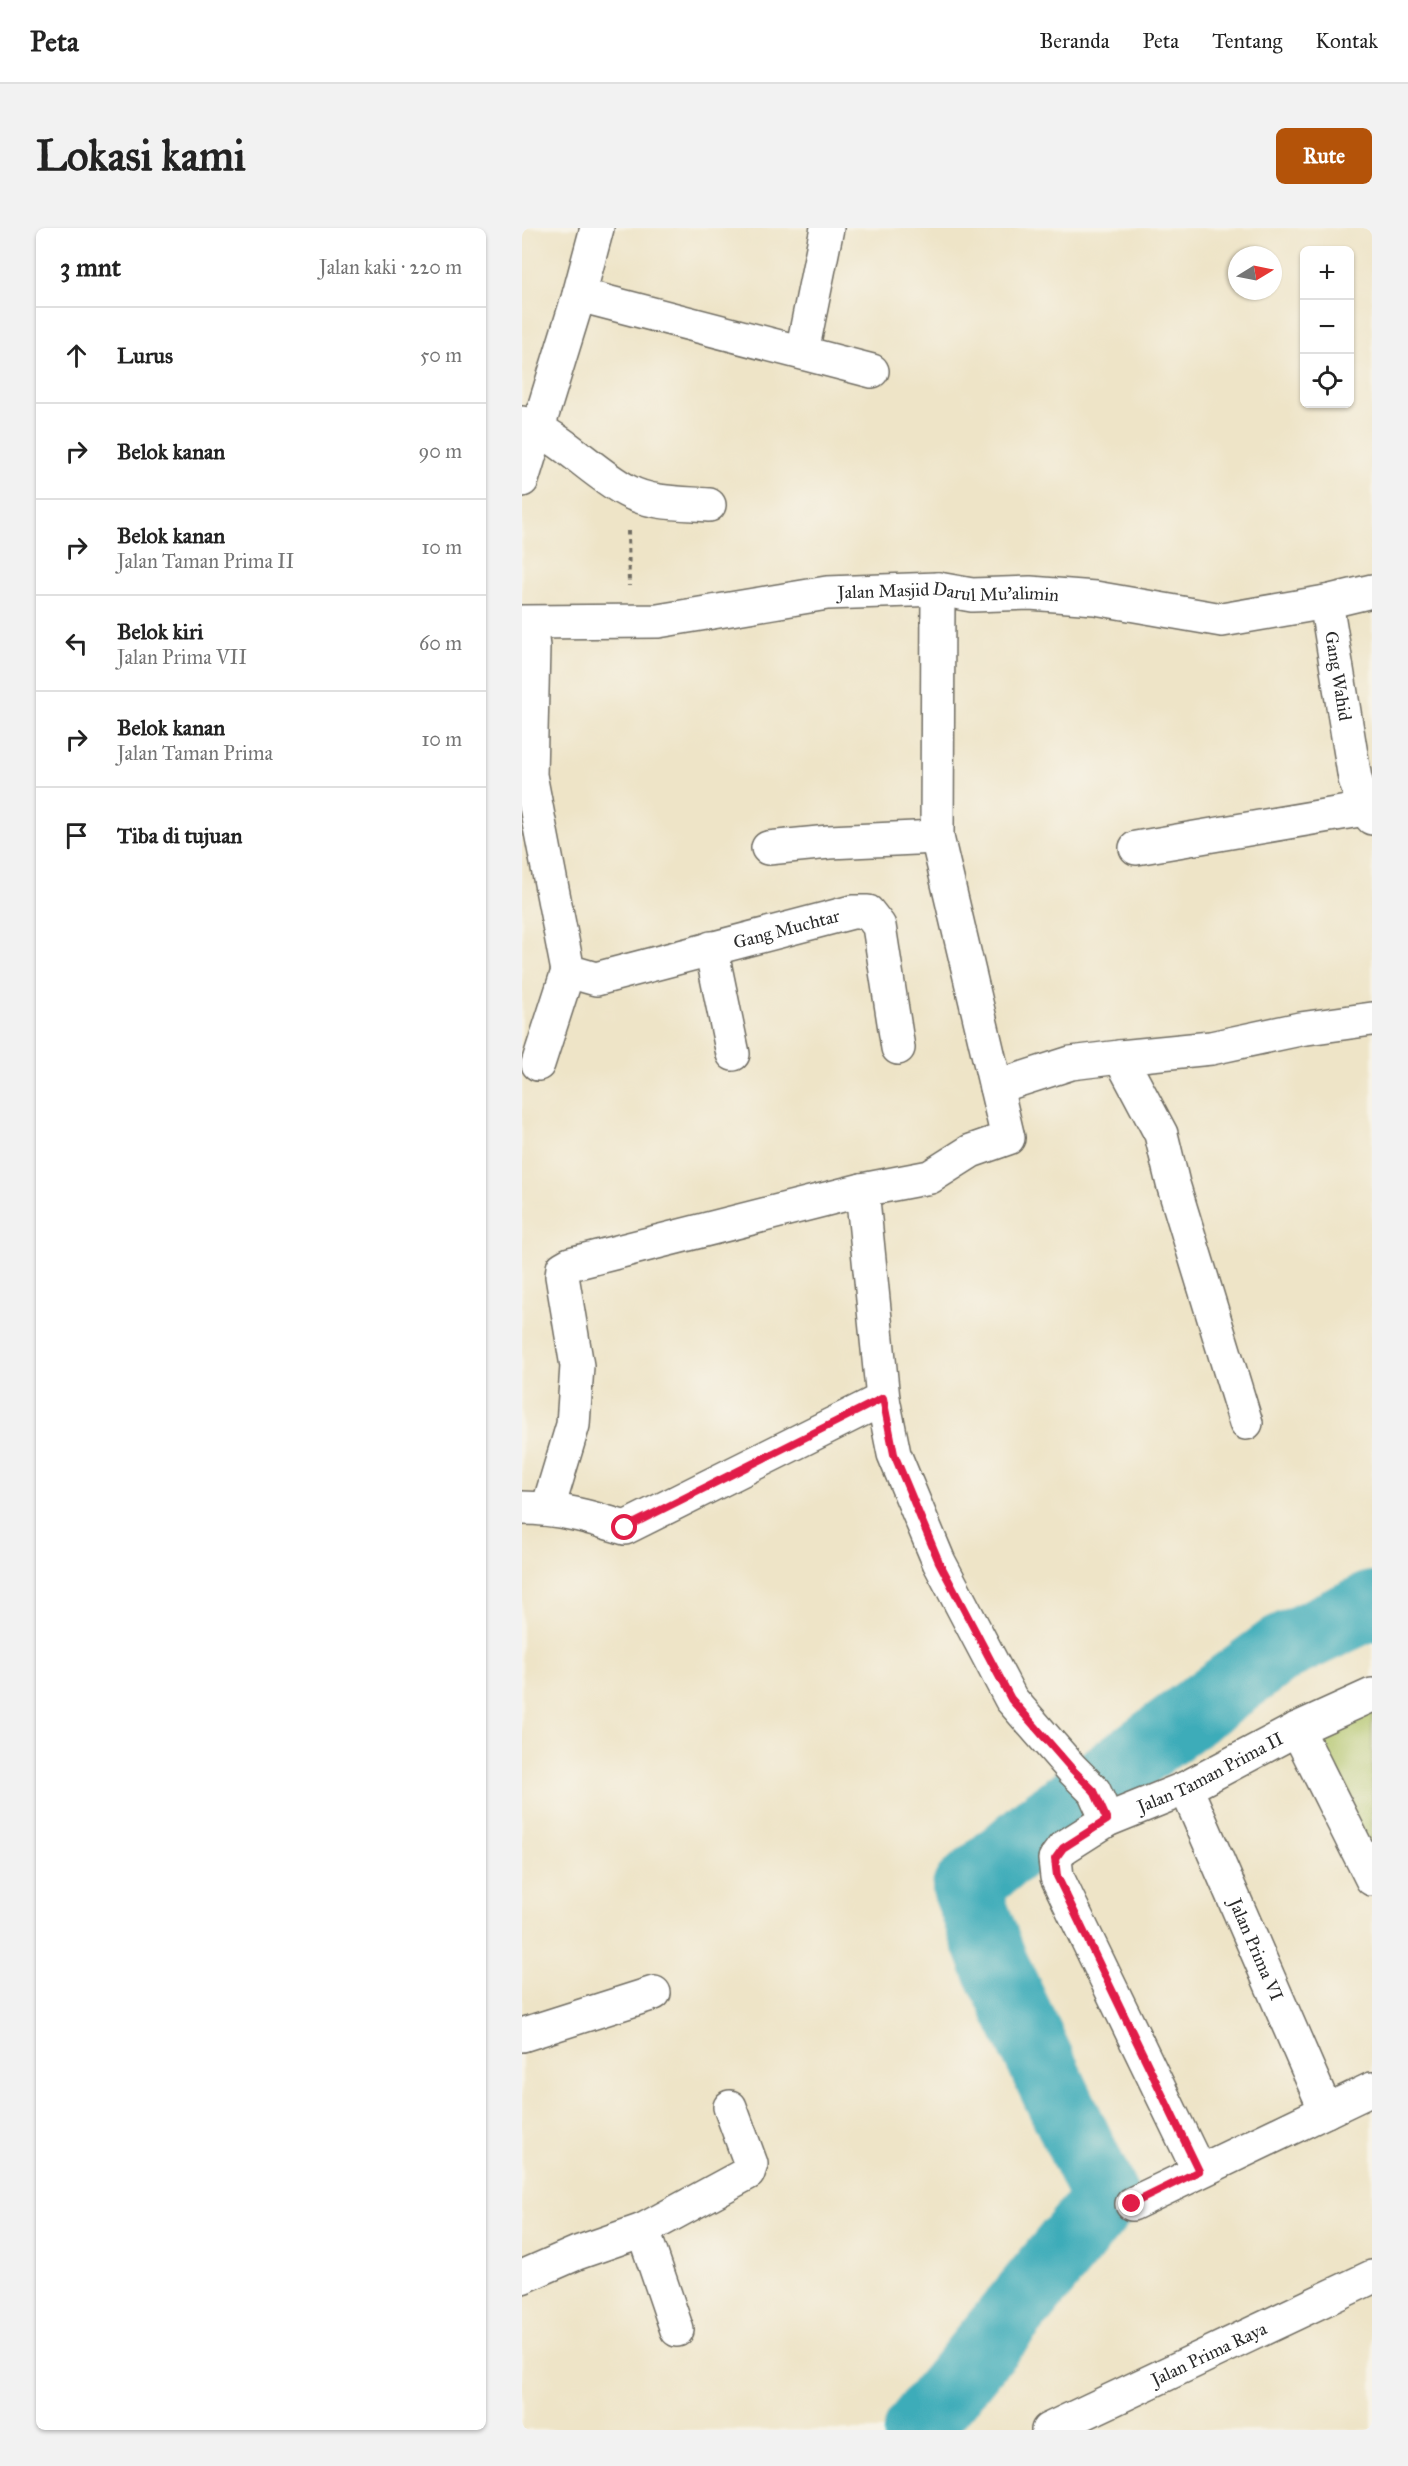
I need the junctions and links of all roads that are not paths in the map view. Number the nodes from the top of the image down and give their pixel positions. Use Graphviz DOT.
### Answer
graph roads {
  1 [pos="597,228"];
  2 [pos="827,228"];
  3 [pos="579,295"];
  4 [pos="802,352"];
  5 [pos="872,371"];
  6 [pos="535,392"];
  7 [pos="531,426"];
  8 [pos="522,480"];
  9 [pos="709,505"];
  10 [pos="938,589"];
  11 [pos="1372,591"];
  12 [pos="1326,602"];
  13 [pos="526,622"];
  14 [pos="1368,814"];
  15 [pos="937,837"];
  16 [pos="768,848"];
  17 [pos="1136,849"];
  18 [pos="711,948"];
  19 [pos="568,971"];
  20 [pos="1372,1019"];
  21 [pos="898,1048"];
  22 [pos="733,1054"];
  23 [pos="1120,1058"];
  24 [pos="538,1064"];
  25 [pos="996,1087"];
  26 [pos="862,1190"];
  27 [pos="883,1398"];
  28 [pos="1246,1423"];
  29 [pos="535,1508"];
  30 [pos="1372,1695"];
  31 [pos="1297,1729"];
  32 [pos="1186,1788"];
  33 [pos="1107,1820"];
  34 [pos="1372,1879"];
  35 [pos="654,1993"];
  36 [pos="522,2036"];
  37 [pos="1372,2088"];
  38 [pos="730,2107"];
  39 [pos="1326,2111"];
  40 [pos="1199,2171"];
  41 [pos="1132,2204"];
  42 [pos="643,2230"];
  43 [pos="522,2277"];
  44 [pos="1372,2277"];
  45 [pos="677,2330"];
  46 [pos="1082,2422"];
  47 [pos="1048,2430"];
  1 -- 3 [label="street"];
  2 -- 4 [label="street"];
  3 -- 4 [label="street"];
  3 -- 6 [label="street"];
  4 -- 5 [label="street"];
  6 -- 7 [label="street"];
  7 -- 8 [label="street"];
  7 -- 9 [label="street"];
  10 -- 12 [label="street, Jalan Masjid Darul Mu'alimin"];
  10 -- 13 [label="street, Jalan Masjid Darul Mu'alimin"];
  10 -- 15 [label="street"];
  11 -- 12 [label="street, Jalan Masjid Darul Mu'alimin"];
  12 -- 14 [label="street, Gang Wahid"];
  13 -- 19 [label="street"];
  14 -- 17 [label="street"];
  15 -- 16 [label="street"];
  15 -- 25 [label="street"];
  18 -- 19 [label="street, Gang Muchtar"];
  18 -- 21 [label="street, Gang Muchtar"];
  18 -- 22 [label="street"];
  19 -- 24 [label="street"];
  20 -- 23 [label="street"];
  23 -- 25 [label="street"];
  23 -- 28 [label="street"];
  25 -- 26 [label="street"];
  26 -- 27 [label="street"];
  26 -- 29 [label="street"];
  27 -- 29 [label="street"];
  27 -- 33 [label="street"];
  30 -- 31 [label="street, Jalan Taman Prima II"];
  31 -- 32 [label="street, Jalan Taman Prima II"];
  31 -- 34 [label="street"];
  32 -- 33 [label="street, Jalan Taman Prima II"];
  32 -- 39 [label="street, Jalan Prima VI"];
  33 -- 40 [label="street, Jalan Taman Prima II"];
  35 -- 36 [label="street"];
  37 -- 39 [label="street"];
  38 -- 42 [label="street"];
  39 -- 40 [label="street"];
  40 -- 41 [label="street"];
  42 -- 43 [label="street"];
  42 -- 45 [label="street"];
  44 -- 46 [label="street, Jalan Prima Raya"];
  46 -- 47 [label="street, Jalan Prima Raya"];
}
